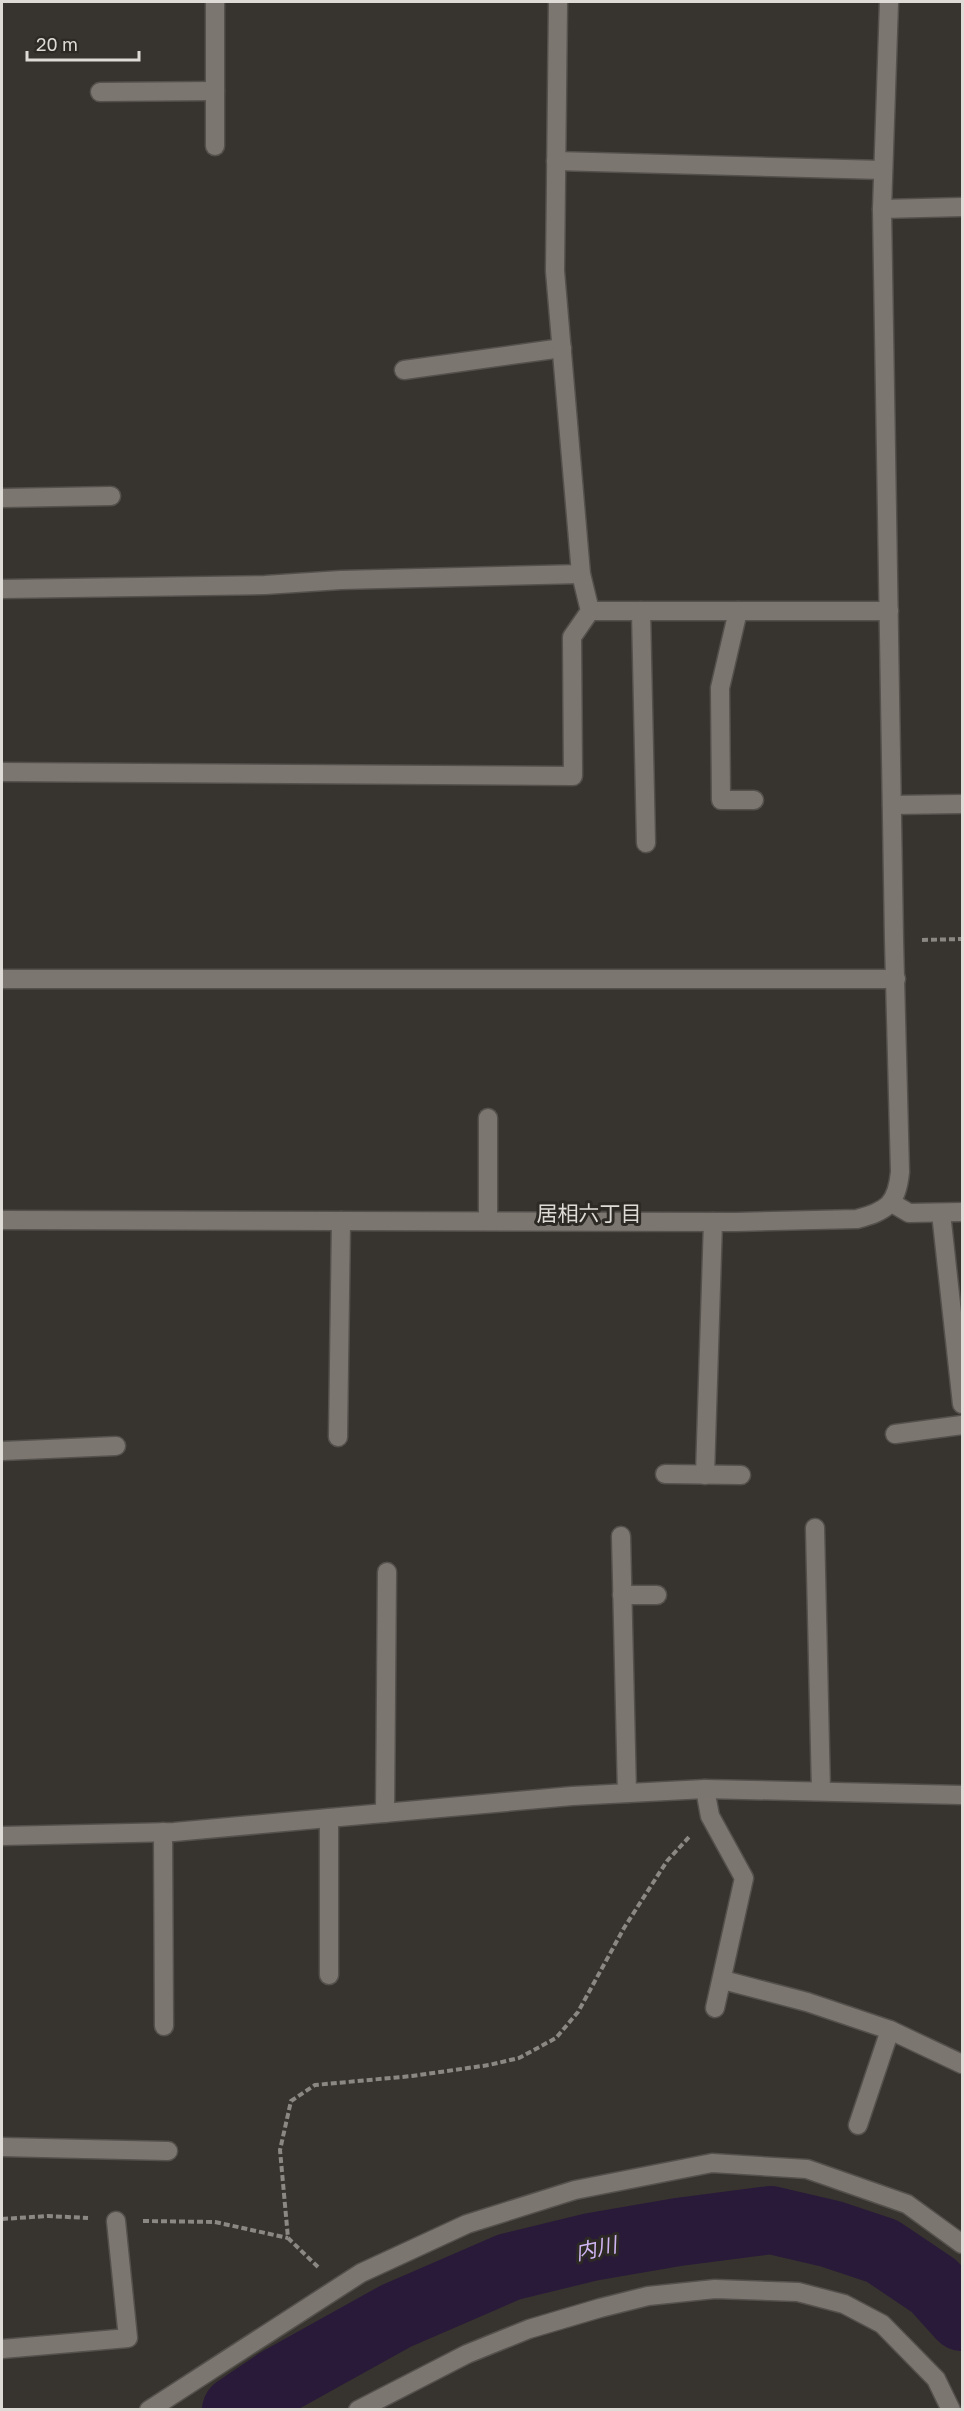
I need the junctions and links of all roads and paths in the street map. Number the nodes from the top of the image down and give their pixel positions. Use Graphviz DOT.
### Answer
graph roads {
  1 [pos="215,2"];
  2 [pos="558,2"];
  3 [pos="889,2"];
  4 [pos="215,91"];
  5 [pos="100,92"];
  6 [pos="215,146"];
  7 [pos="556,161"];
  8 [pos="882,170"];
  9 [pos="963,207"];
  10 [pos="882,209"];
  11 [pos="562,348"];
  12 [pos="404,370"];
  13 [pos="111,496"];
  14 [pos="2,498"];
  15 [pos="582,574"];
  16 [pos="2,588"];
  17 [pos="590,611"];
  18 [pos="641,611"];
  19 [pos="738,611"];
  20 [pos="889,611"];
  21 [pos="2,772"];
  22 [pos="754,800"];
  23 [pos="963,804"];
  24 [pos="892,805"];
  25 [pos="646,843"];
  26 [pos="963,939"];
  27 [pos="894,940"];
  28 [pos="2,979"];
  29 [pos="896,979"];
  30 [pos="488,1118"];
  31 [pos="892,1203"];
  32 [pos="963,1212"];
  33 [pos="941,1213"];
  34 [pos="2,1220"];
  35 [pos="341,1221"];
  36 [pos="488,1221"];
  37 [pos="713,1222"];
  38 [pos="963,1404"];
  39 [pos="963,1425"];
  40 [pos="895,1434"];
  41 [pos="338,1437"];
  42 [pos="116,1446"];
  43 [pos="2,1450"];
  44 [pos="664,1474"];
  45 [pos="705,1475"];
  46 [pos="741,1475"];
  47 [pos="815,1528"];
  48 [pos="621,1536"];
  49 [pos="387,1572"];
  50 [pos="622,1595"];
  51 [pos="657,1595"];
  52 [pos="705,1789"];
  53 [pos="821,1791"];
  54 [pos="627,1792"];
  55 [pos="963,1795"];
  56 [pos="385,1813"];
  57 [pos="329,1818"];
  58 [pos="714,1823"];
  59 [pos="163,1832"];
  60 [pos="2,1836"];
  61 [pos="329,1975"];
  62 [pos="723,1980"];
  63 [pos="715,2008"];
  64 [pos="164,2026"];
  65 [pos="890,2030"];
  66 [pos="963,2064"];
  67 [pos="858,2125"];
  68 [pos="2,2147"];
  69 [pos="168,2151"];
  70 [pos="116,2221"];
  71 [pos="963,2244"];
  72 [pos="340,2287"];
  73 [pos="2,2349"];
  74 [pos="149,2409"];
  75 [pos="358,2409"];
  76 [pos="951,2409"];
  1 -- 4 [label="street"];
  2 -- 7 [label="street"];
  3 -- 8 [label="street"];
  4 -- 5 [label="street"];
  4 -- 6 [label="street"];
  7 -- 8 [label="street"];
  7 -- 11 [label="street"];
  8 -- 10 [label="street"];
  9 -- 10 [label="street"];
  10 -- 20 [label="street"];
  11 -- 12 [label="street"];
  11 -- 15 [label="street"];
  13 -- 14 [label="street"];
  15 -- 16 [label="street"];
  15 -- 17 [label="street"];
  17 -- 18 [label="street"];
  17 -- 21 [label="street"];
  18 -- 19 [label="street"];
  18 -- 25 [label="street"];
  19 -- 20 [label="street"];
  19 -- 22 [label="street"];
  20 -- 24 [label="street"];
  23 -- 24 [label="street"];
  24 -- 27 [label="street"];
  26 -- 27 [label="path"];
  27 -- 29 [label="street"];
  28 -- 29 [label="street"];
  29 -- 31 [label="street"];
  30 -- 36 [label="street"];
  31 -- 33 [label="street"];
  31 -- 37 [label="street"];
  32 -- 33 [label="street"];
  33 -- 38 [label="street"];
  34 -- 35 [label="street"];
  35 -- 36 [label="street"];
  35 -- 41 [label="street"];
  36 -- 37 [label="street"];
  37 -- 45 [label="street"];
  39 -- 40 [label="street"];
  42 -- 43 [label="street"];
  44 -- 45 [label="street"];
  45 -- 46 [label="street"];
  47 -- 53 [label="street"];
  48 -- 50 [label="street"];
  49 -- 56 [label="street"];
  50 -- 51 [label="street"];
  50 -- 54 [label="street"];
  52 -- 53 [label="street"];
  52 -- 54 [label="street"];
  52 -- 58 [label="street"];
  53 -- 55 [label="street"];
  54 -- 56 [label="street"];
  56 -- 57 [label="street"];
  57 -- 59 [label="street"];
  57 -- 61 [label="street"];
  58 -- 62 [label="street"];
  58 -- 72 [label="path"];
  59 -- 60 [label="street"];
  59 -- 64 [label="street"];
  62 -- 63 [label="street"];
  62 -- 65 [label="street"];
  65 -- 66 [label="street"];
  65 -- 67 [label="street"];
  68 -- 69 [label="street"];
  70 -- 73 [label="street"];
  71 -- 72 [label="street"];
  72 -- 74 [label="street"];
  75 -- 76 [label="street"];
}
